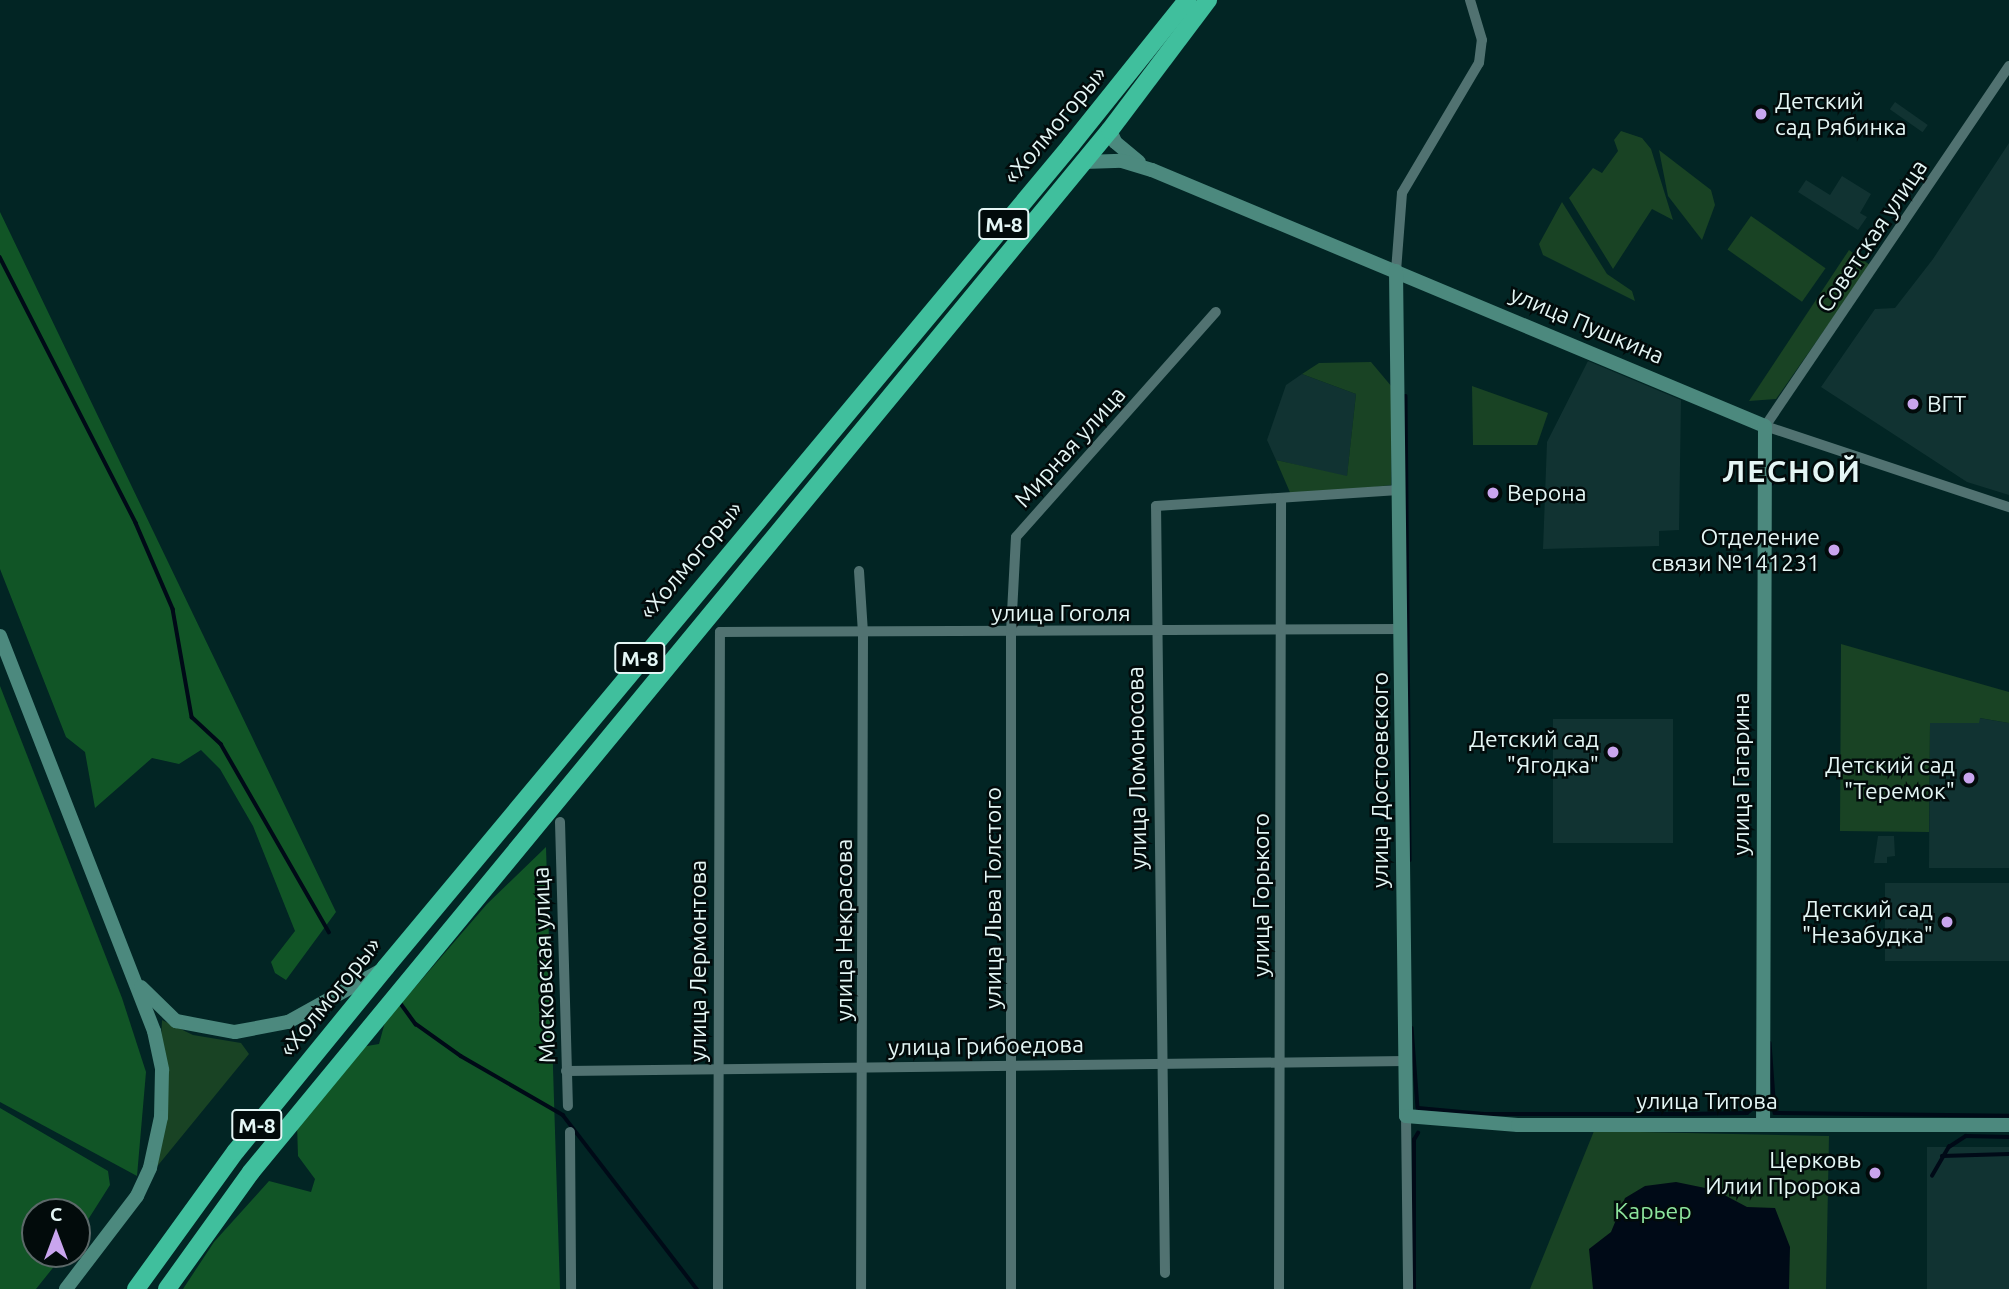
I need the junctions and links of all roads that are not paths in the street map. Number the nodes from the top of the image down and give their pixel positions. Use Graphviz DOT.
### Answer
graph roads {
  1 [pos="1187,0"];
  2 [pos="1208,0"];
  3 [pos="1469,0"];
  4 [pos="2009,66"];
  5 [pos="1110,130"];
  6 [pos="1084,162"];
  7 [pos="1152,170"];
  8 [pos="1396,271"];
  9 [pos="1216,312"];
  10 [pos="1765,426"];
  11 [pos="1398,490"];
  12 [pos="1281,501"];
  13 [pos="2009,507"];
  14 [pos="859,571"];
  15 [pos="1401,629"];
  16 [pos="1154,631"];
  17 [pos="1281,631"];
  18 [pos="720,632"];
  19 [pos="1011,632"];
  20 [pos="863,633"];
  21 [pos="0,636"];
  22 [pos="560,822"];
  23 [pos="386,967"];
  24 [pos="132,976"];
  25 [pos="1406,1061"];
  26 [pos="1161,1063"];
  27 [pos="1280,1063"];
  28 [pos="1014,1066"];
  29 [pos="863,1067"];
  30 [pos="716,1070"];
  31 [pos="566,1071"];
  32 [pos="568,1106"];
  33 [pos="1406,1116"];
  34 [pos="1763,1123"];
  35 [pos="2009,1125"];
  36 [pos="570,1132"];
  37 [pos="1165,1273"];
  38 [pos="66,1289"];
  39 [pos="136,1289"];
  40 [pos="167,1289"];
  41 [pos="571,1289"];
  42 [pos="718,1289"];
  43 [pos="861,1289"];
  44 [pos="1011,1289"];
  45 [pos="1279,1289"];
  46 [pos="1408,1289"];
  1 -- 23 [label="highway, «Холмогоры» / М-8"];
  2 -- 5 [label="highway, «Холмогоры» / М-8"];
  3 -- 8 [label="street"];
  4 -- 10 [label="street, Советская улица"];
  5 -- 6 [label="highway, «Холмогоры» / М-8"];
  5 -- 7 [label="street"];
  6 -- 7 [label="street"];
  6 -- 40 [label="highway, «Холмогоры» / М-8"];
  7 -- 8 [label="street, улица Пушкина"];
  8 -- 10 [label="street, улица Пушкина"];
  8 -- 11 [label="street, улица Достоевского"];
  9 -- 19 [label="street, Мирная улица"];
  10 -- 13 [label="street, улица Пушкина"];
  10 -- 34 [label="street, улица Гагарина"];
  11 -- 12 [label="street, улица Ломоносова"];
  11 -- 15 [label="street, улица Достоевского"];
  12 -- 16 [label="street, улица Ломоносова"];
  12 -- 17 [label="street, улица Горького"];
  14 -- 20 [label="street, улица Некрасова"];
  15 -- 17 [label="street, улица Гоголя"];
  15 -- 25 [label="street, улица Достоевского"];
  16 -- 17 [label="street, улица Гоголя"];
  16 -- 19 [label="street, улица Гоголя"];
  16 -- 26 [label="street, улица Ломоносова"];
  17 -- 27 [label="street, улица Горького"];
  18 -- 20 [label="street, улица Гоголя"];
  18 -- 30 [label="street, улица Лермонтова"];
  19 -- 20 [label="street, улица Гоголя"];
  19 -- 28 [label="street, улица Льва Толстого"];
  20 -- 29 [label="street, улица Некрасова"];
  21 -- 24 [label="street"];
  22 -- 31 [label="street, Московская улица"];
  23 -- 24 [label="street"];
  23 -- 39 [label="highway, «Холмогоры» / М-8"];
  24 -- 38 [label="street"];
  25 -- 27 [label="street, улица Грибоедова"];
  25 -- 33 [label="street, улица Достоевского"];
  26 -- 27 [label="street, улица Грибоедова"];
  26 -- 28 [label="street, улица Грибоедова"];
  26 -- 37 [label="street, улица Ломоносова"];
  27 -- 45 [label="street, улица Горького"];
  28 -- 29 [label="street, улица Грибоедова"];
  28 -- 44 [label="street, улица Льва Толстого"];
  29 -- 30 [label="street, улица Грибоедова"];
  29 -- 43 [label="street, улица Некрасова"];
  30 -- 31 [label="street, улица Грибоедова"];
  30 -- 42 [label="street, улица Лермонтова"];
  31 -- 32 [label="street, Московская улица"];
  33 -- 34 [label="street, улица Титова"];
  33 -- 46 [label="street, улица Достоевского"];
  34 -- 35 [label="street, улица Титова"];
  36 -- 41 [label="street"];
}
